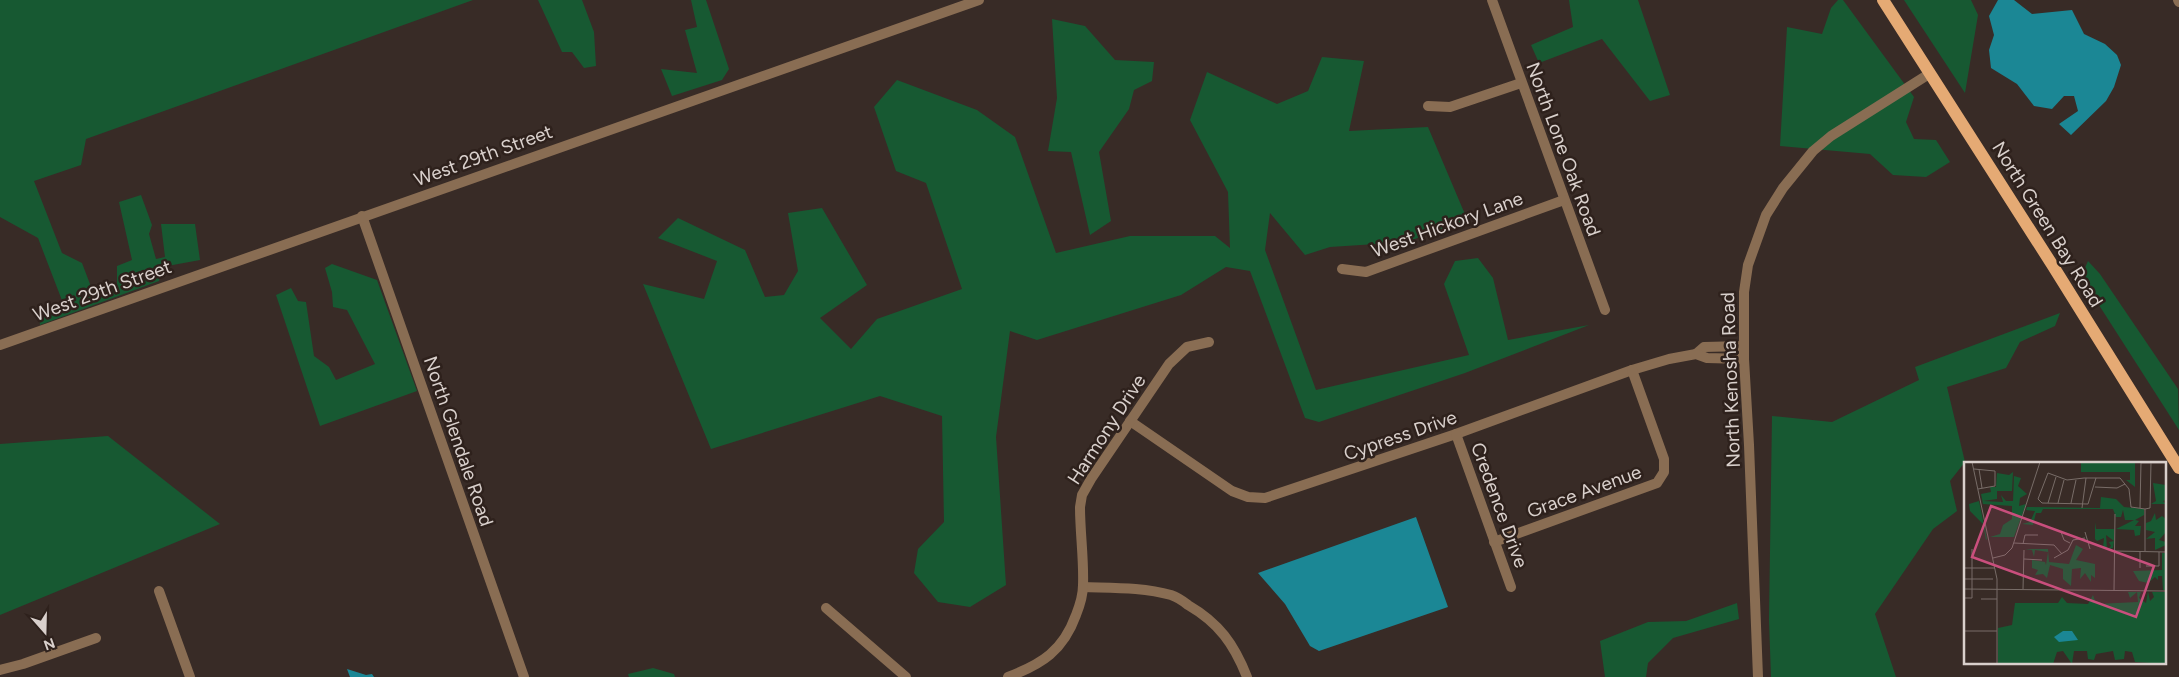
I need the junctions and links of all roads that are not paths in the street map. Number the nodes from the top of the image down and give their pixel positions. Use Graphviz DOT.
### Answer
graph roads {
  1 [pos="979,0"];
  2 [pos="1492,0"];
  3 [pos="1884,0"];
  4 [pos="1929,74"];
  5 [pos="1521,83"];
  6 [pos="1428,106"];
  7 [pos="1564,200"];
  8 [pos="362,216"];
  9 [pos="1342,269"];
  10 [pos="1605,310"];
  11 [pos="1209,342"];
  12 [pos="0,345"];
  13 [pos="1744,346"];
  14 [pos="1696,354"];
  15 [pos="1744,359"];
  16 [pos="1632,370"];
  17 [pos="1130,420"];
  18 [pos="1456,434"];
  19 [pos="2179,468"];
  20 [pos="1494,542"];
  21 [pos="1083,586"];
  22 [pos="1512,587"];
  23 [pos="159,591"];
  24 [pos="826,608"];
  25 [pos="96,638"];
  26 [pos="0,670"];
  27 [pos="190,677"];
  28 [pos="524,677"];
  29 [pos="906,677"];
  30 [pos="1008,677"];
  31 [pos="1247,677"];
  32 [pos="1758,677"];
  1 -- 8 [label="street, West 29th Street"];
  2 -- 5 [label="street, North Lone Oak Road"];
  3 -- 4 [label="main road, North Green Bay Road"];
  4 -- 13 [label="street, North Kenosha Road"];
  4 -- 19 [label="main road, North Green Bay Road"];
  5 -- 6 [label="street"];
  5 -- 7 [label="street, North Lone Oak Road"];
  7 -- 9 [label="street, West Hickory Lane"];
  7 -- 10 [label="street, North Lone Oak Road"];
  8 -- 12 [label="street, West 29th Street"];
  8 -- 28 [label="street, North Glendale Road"];
  11 -- 17 [label="street, Harmony Drive"];
  13 -- 14 [label="street, Cypress Drive"];
  13 -- 15 [label="street, North Kenosha Road"];
  14 -- 15 [label="street, Cypress Drive"];
  14 -- 16 [label="street, Cypress Drive"];
  15 -- 32 [label="street, North Kenosha Road"];
  16 -- 18 [label="street, Cypress Drive"];
  16 -- 20 [label="street, Grace Avenue"];
  17 -- 18 [label="street, Cypress Drive"];
  17 -- 21 [label="street, Harmony Drive"];
  18 -- 20 [label="street, Credence Drive"];
  20 -- 22 [label="street, Credence Drive"];
  21 -- 30 [label="street, Harmony Drive"];
  21 -- 31 [label="street"];
  23 -- 27 [label="street"];
  24 -- 29 [label="street"];
  25 -- 26 [label="street"];
}
